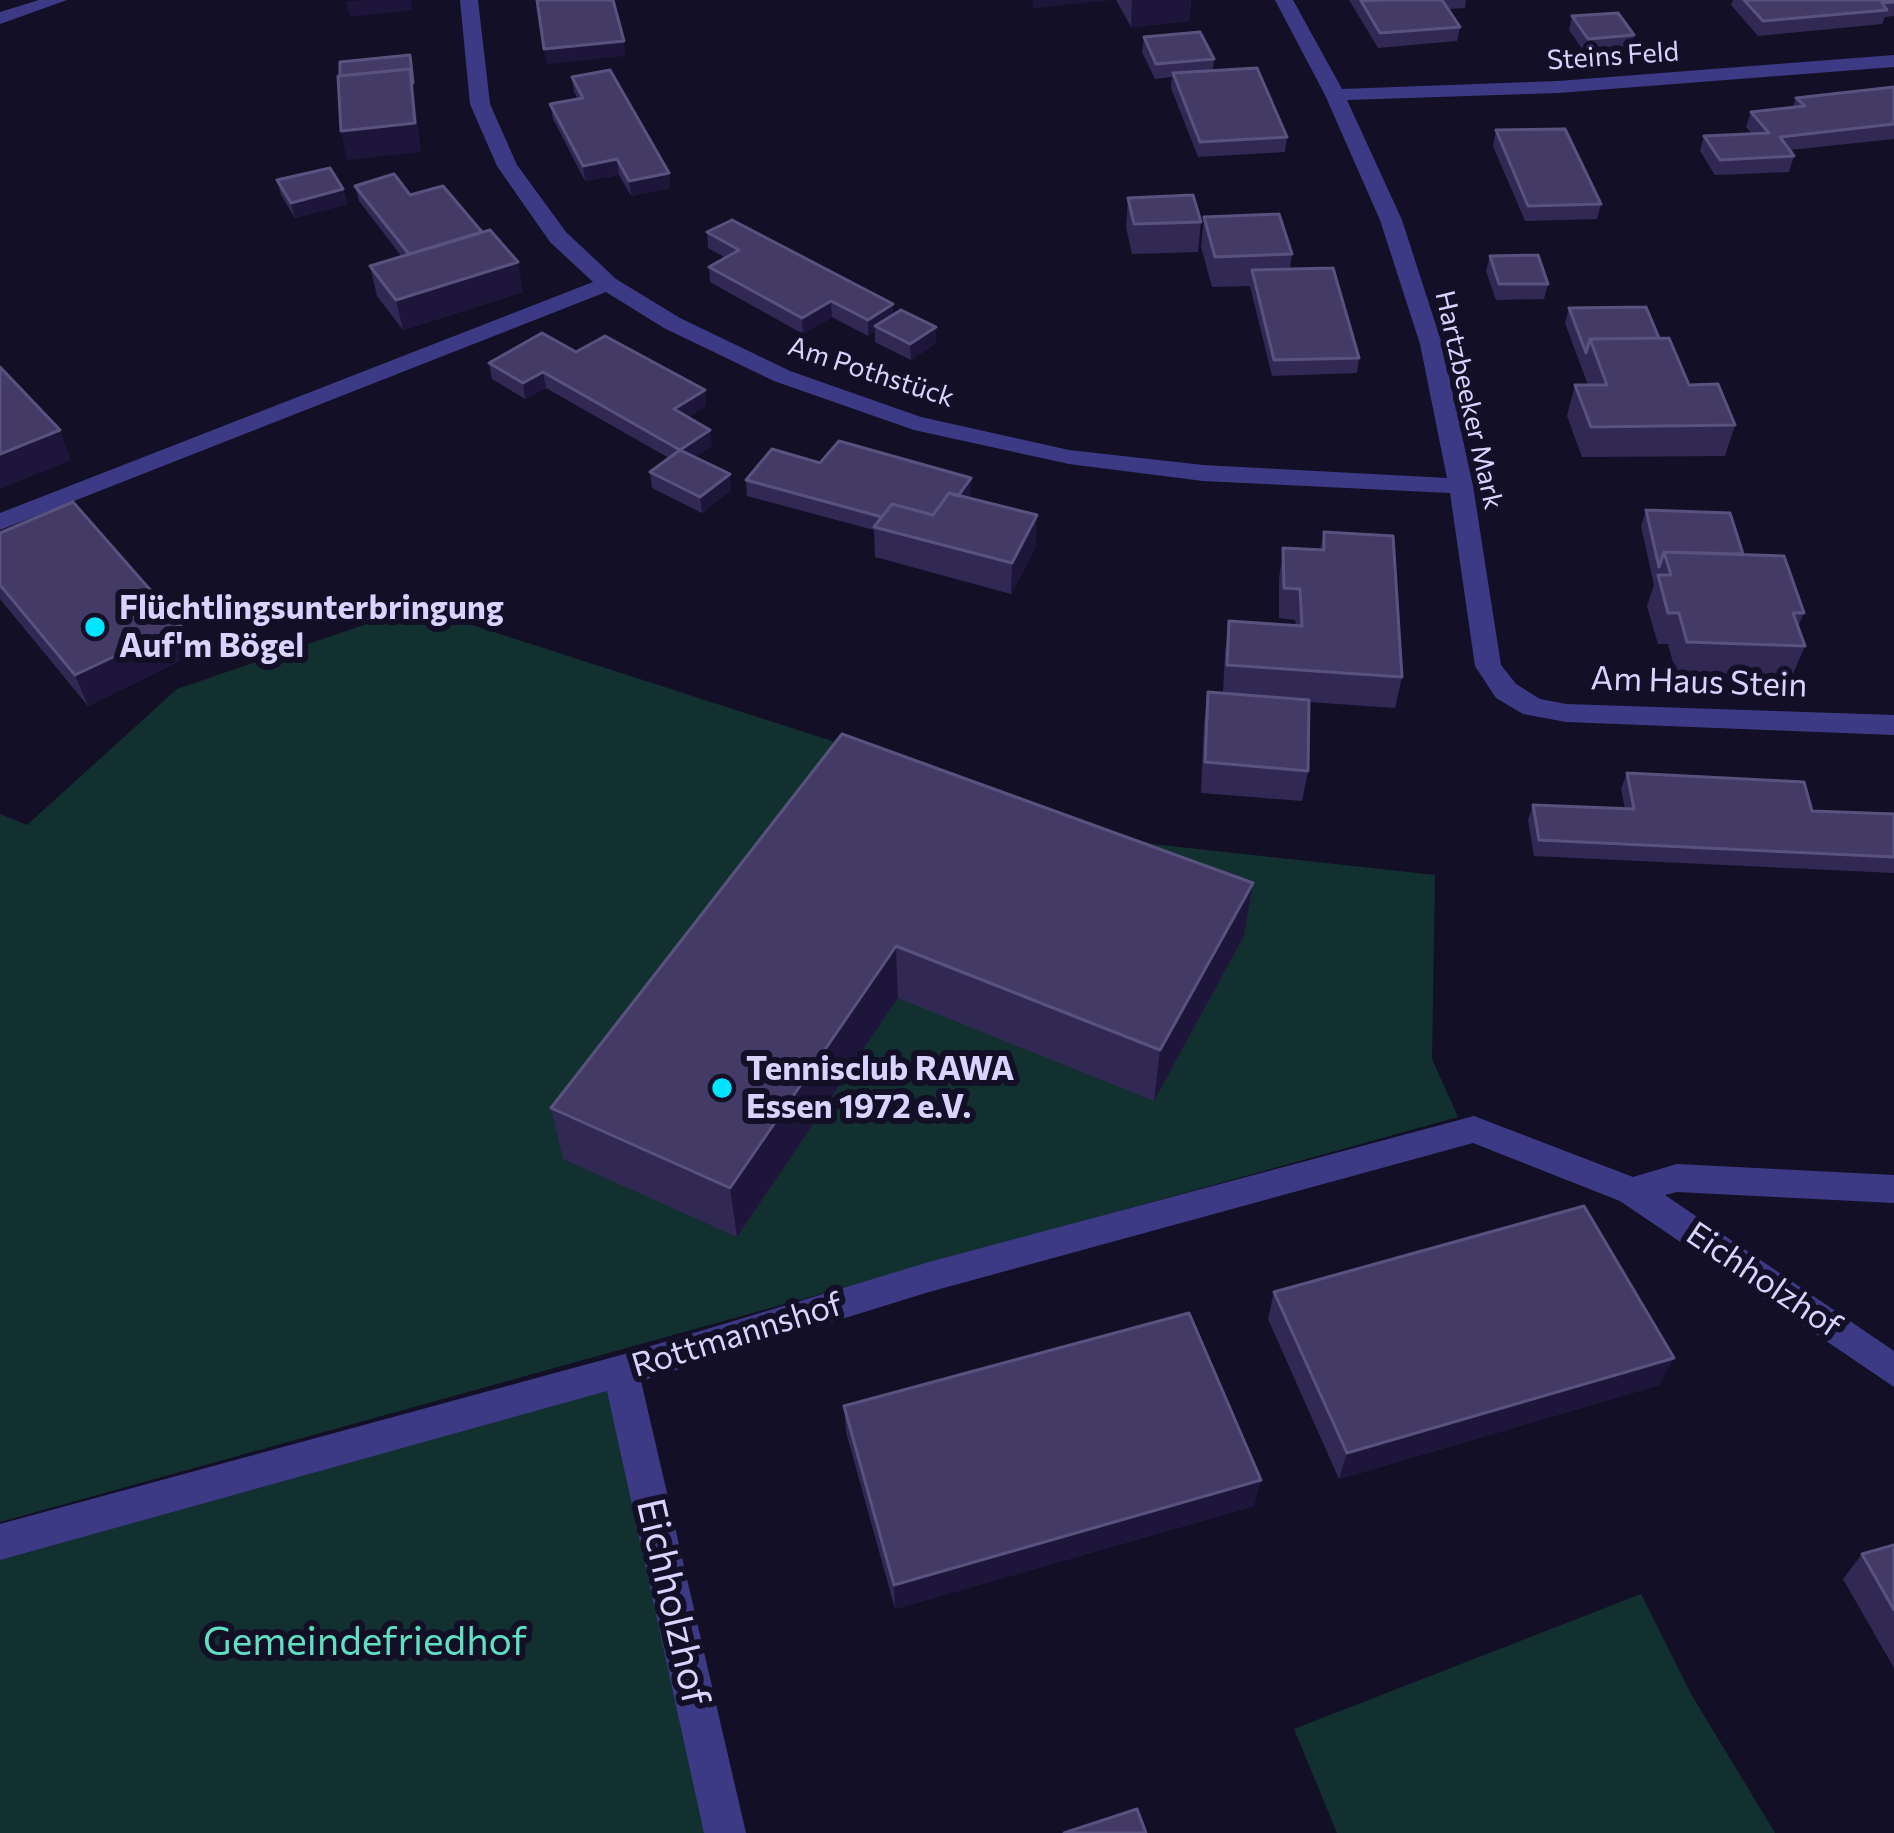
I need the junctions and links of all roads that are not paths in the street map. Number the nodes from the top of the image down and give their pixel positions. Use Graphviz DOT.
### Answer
graph roads {
  1 [pos="58,0"];
  2 [pos="469,0"];
  3 [pos="1284,0"];
  4 [pos="0,18"];
  5 [pos="1894,61"];
  6 [pos="1335,95"];
  7 [pos="608,284"];
  8 [pos="1461,485"];
  9 [pos="0,522"];
  10 [pos="1506,691"];
  11 [pos="1894,725"];
  12 [pos="1474,1129"];
  13 [pos="1894,1189"];
  14 [pos="1632,1191"];
  15 [pos="621,1371"];
  16 [pos="1894,1371"];
  17 [pos="0,1542"];
  18 [pos="725,1833"];
  1 -- 4 [label="street"];
  2 -- 7 [label="street, Am Pothstück"];
  3 -- 6 [label="street, Hartzbeeker Mark"];
  5 -- 6 [label="street, Steins Feld"];
  6 -- 8 [label="street, Hartzbeeker Mark"];
  7 -- 8 [label="street, Am Pothstück"];
  7 -- 9 [label="street"];
  8 -- 10 [label="street, Hartzbeeker Mark"];
  10 -- 11 [label="street, Am Haus Stein"];
  12 -- 14 [label="street, Eichholzhof"];
  12 -- 15 [label="street, Rottmannshof"];
  13 -- 14 [label="street, Eichholzhof"];
  14 -- 16 [label="street, Eichholzhof"];
  15 -- 17 [label="street, Rottmannshof"];
  15 -- 18 [label="street, Eichholzhof"];
}
